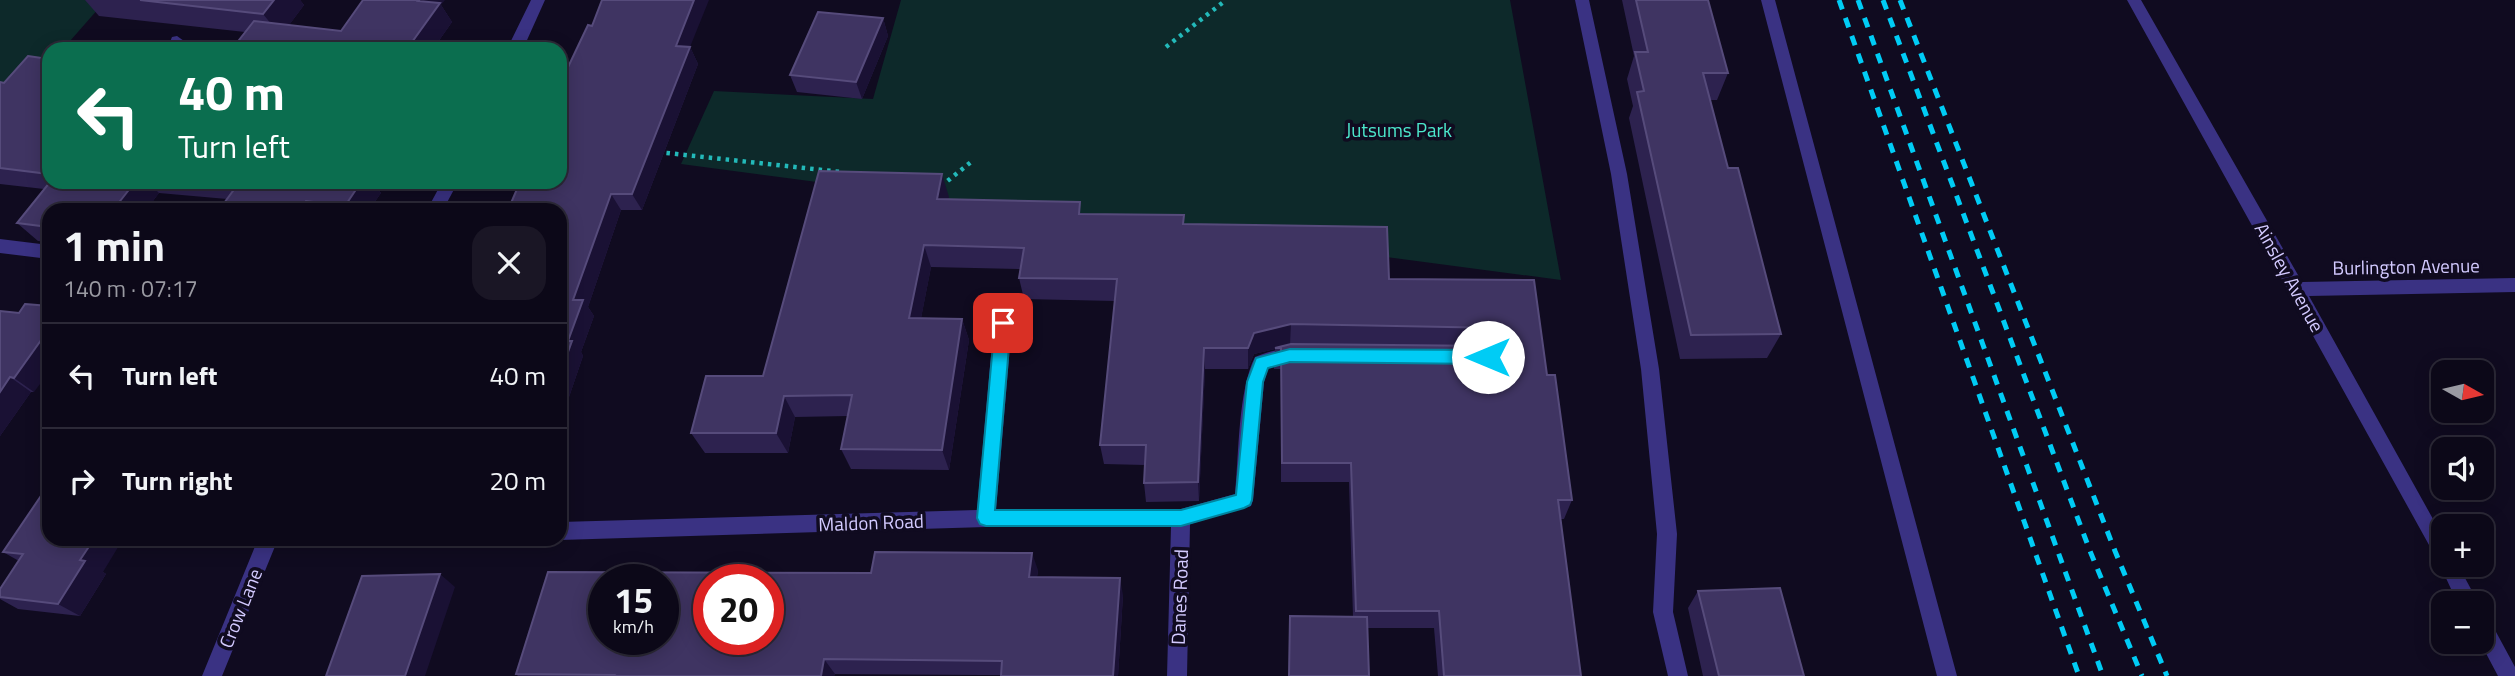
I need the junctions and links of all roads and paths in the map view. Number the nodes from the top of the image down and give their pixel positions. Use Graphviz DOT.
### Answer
graph roads {
  1 [pos="538,0"];
  2 [pos="1226,0"];
  3 [pos="1582,0"];
  4 [pos="1768,0"];
  5 [pos="2134,0"];
  6 [pos="519,42"];
  7 [pos="1166,47"];
  8 [pos="656,152"];
  9 [pos="971,162"];
  10 [pos="849,173"];
  11 [pos="931,181"];
  12 [pos="0,246"];
  13 [pos="42,251"];
  14 [pos="2515,285"];
  15 [pos="2297,289"];
  16 [pos="1003,323"];
  17 [pos="1317,356"];
  18 [pos="986,518"];
  19 [pos="1181,518"];
  20 [pos="567,530"];
  21 [pos="2431,534"];
  22 [pos="265,546"];
  23 [pos="2494,648"];
  24 [pos="212,676"];
  25 [pos="1177,676"];
  26 [pos="1678,676"];
  27 [pos="1947,676"];
  28 [pos="2509,676"];
  1 -- 6 [label="street"];
  2 -- 7 [label="path"];
  3 -- 26 [label="street"];
  4 -- 27 [label="street"];
  5 -- 15 [label="street, Ainsley Avenue"];
  8 -- 10 [label="path"];
  9 -- 11 [label="path"];
  12 -- 13 [label="street"];
  14 -- 15 [label="street, Burlington Avenue"];
  15 -- 21 [label="street, Ainsley Avenue"];
  16 -- 18 [label="street"];
  17 -- 19 [label="street, Maldon Road"];
  18 -- 19 [label="street, Maldon Road"];
  18 -- 20 [label="street, Maldon Road"];
  19 -- 25 [label="street, Danes Road"];
  22 -- 24 [label="street, Crow Lane"];
  23 -- 28 [label="street"];
}
